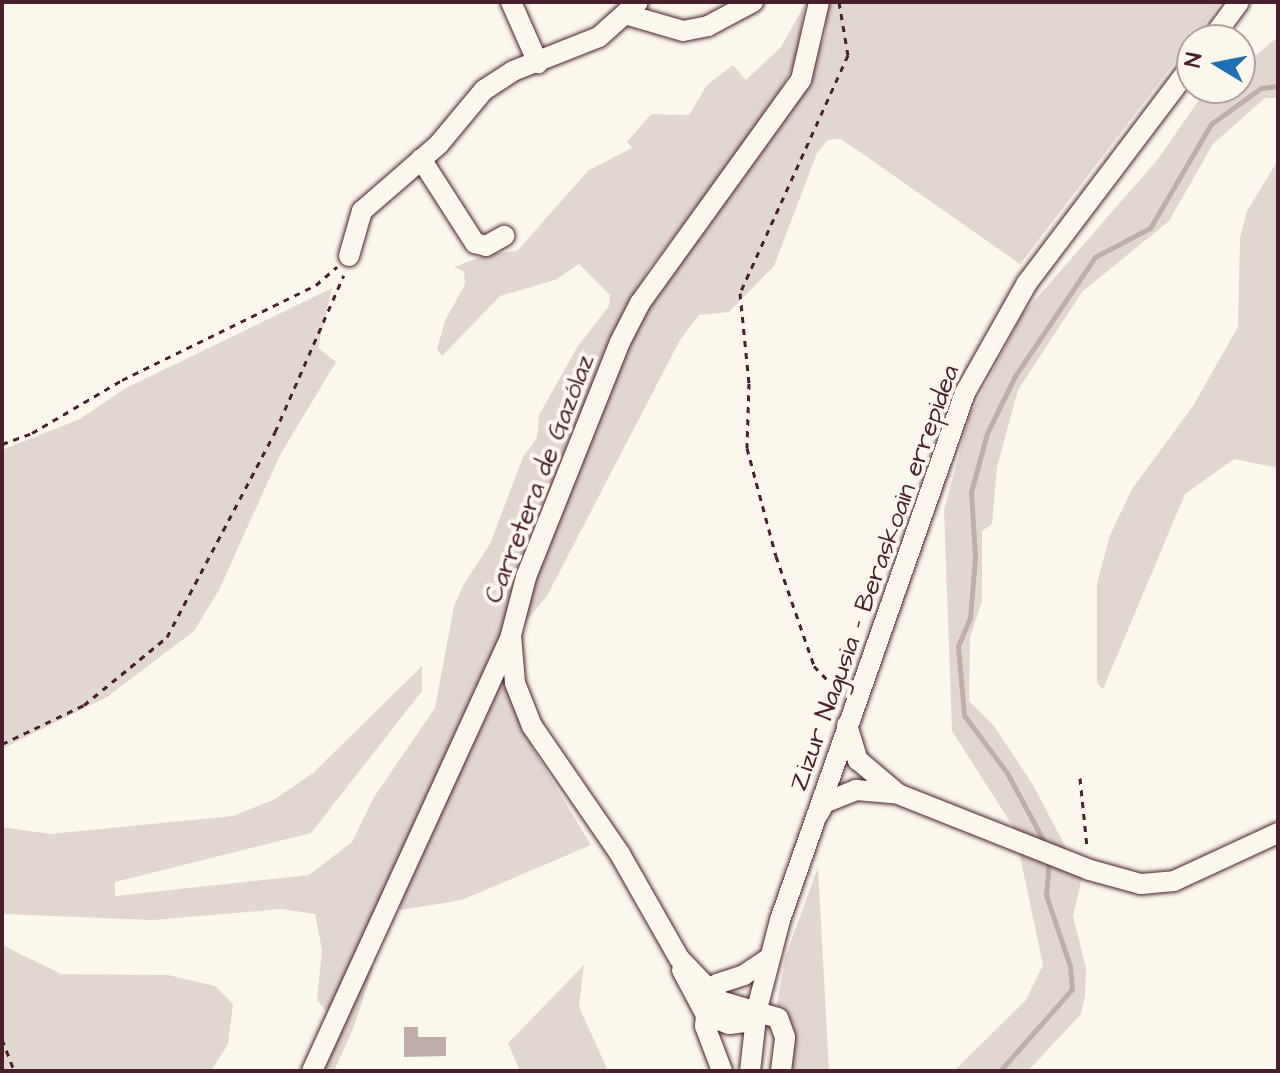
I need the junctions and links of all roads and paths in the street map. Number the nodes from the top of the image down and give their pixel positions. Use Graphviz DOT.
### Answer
graph roads {
  1 [pos="439,2"];
  2 [pos="452,2"];
  3 [pos="511,2"];
  4 [pos="753,2"];
  5 [pos="819,2"];
  6 [pos="839,2"];
  7 [pos="1239,2"];
  8 [pos="633,8"];
  9 [pos="1223,24"];
  10 [pos="538,63"];
  11 [pos="1176,86"];
  12 [pos="421,159"];
  13 [pos="504,236"];
  14 [pos="349,256"];
  15 [pos="2,444"];
  16 [pos="511,635"];
  17 [pos="850,716"];
  18 [pos="2,744"];
  19 [pos="832,768"];
  20 [pos="1080,778"];
  21 [pos="879,780"];
  22 [pos="898,794"];
  23 [pos="812,825"];
  24 [pos="1278,833"];
  25 [pos="1090,870"];
  26 [pos="679,958"];
  27 [pos="769,958"];
  28 [pos="711,994"];
  29 [pos="757,1009"];
  30 [pos="706,1015"];
  31 [pos="2,1039"];
  32 [pos="14,1071"];
  33 [pos="312,1071"];
  34 [pos="722,1071"];
  35 [pos="750,1071"];
  36 [pos="781,1071"];
  1 -- 2 [label="path"];
  3 -- 10 [label="street"];
  4 -- 8 [label="street"];
  5 -- 16 [label="street, Carretera de Gazólaz"];
  6 -- 17 [label="path"];
  7 -- 9 [label="street"];
  8 -- 10 [label="street"];
  10 -- 12 [label="street"];
  11 -- 17 [label="street, Zizur Nagusia - Beraskoain errepidea"];
  12 -- 13 [label="street"];
  12 -- 14 [label="street"];
  14 -- 15 [label="path"];
  14 -- 18 [label="path"];
  16 -- 26 [label="street, Carretera de Gazólaz"];
  16 -- 33 [label="street"];
  17 -- 19 [label="street, Zizur Nagusia - Beraskoain errepidea"];
  17 -- 21 [label="street"];
  19 -- 21 [label="street"];
  19 -- 23 [label="street, Zizur Nagusia - Beraskoain errepidea"];
  20 -- 25 [label="path"];
  21 -- 22 [label="street"];
  22 -- 23 [label="street"];
  22 -- 25 [label="street"];
  23 -- 27 [label="street, Zizur Nagusia - Beraskoain errepidea"];
  24 -- 25 [label="street"];
  26 -- 28 [label="street"];
  26 -- 30 [label="street"];
  27 -- 28 [label="street"];
  27 -- 29 [label="street, Zizur Nagusia - Beraskoain errepidea"];
  28 -- 29 [label="street"];
  28 -- 30 [label="street"];
  29 -- 30 [label="street"];
  29 -- 35 [label="street, Zizur Nagusia - Beraskoain errepidea"];
  29 -- 36 [label="street"];
  30 -- 34 [label="street"];
  31 -- 32 [label="path"];
}
